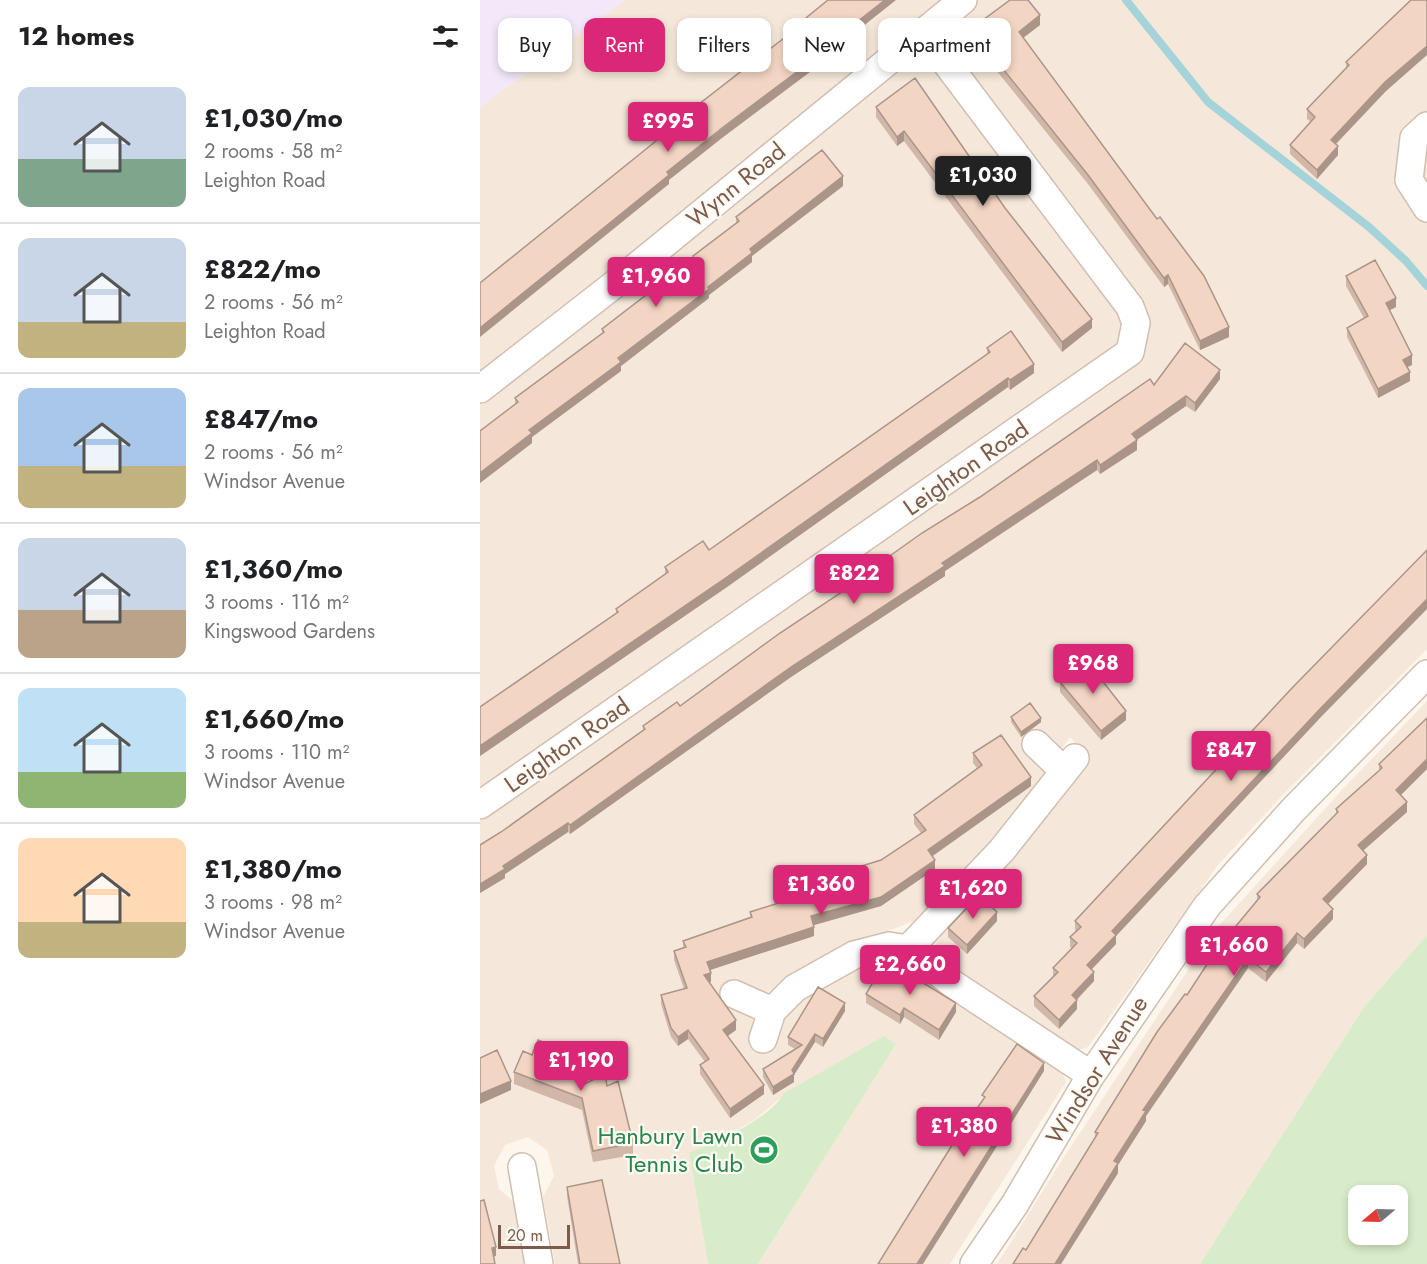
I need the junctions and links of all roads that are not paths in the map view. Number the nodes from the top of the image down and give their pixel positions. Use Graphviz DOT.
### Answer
graph roads {
  1 [pos="963,0"];
  2 [pos="940,18"];
  3 [pos="878,69"];
  4 [pos="953,72"];
  5 [pos="1427,126"];
  6 [pos="1427,208"];
  7 [pos="480,389"];
  8 [pos="1427,674"];
  9 [pos="1036,744"];
  10 [pos="480,805"];
  11 [pos="908,949"];
  12 [pos="734,994"];
  13 [pos="772,1011"];
  14 [pos="763,1039"];
  15 [pos="1091,1075"];
  16 [pos="522,1167"];
  17 [pos="539,1264"];
  18 [pos="974,1264"];
  1 -- 2 [label="street, Wynn Road"];
  3 -- 7 [label="street, Wynn Road"];
  4 -- 10 [label="street, Leighton Road"];
  5 -- 6 [label="street"];
  8 -- 15 [label="street, Windsor Avenue"];
  9 -- 11 [label="street"];
  11 -- 13 [label="street"];
  11 -- 15 [label="street"];
  12 -- 13 [label="street"];
  13 -- 14 [label="street"];
  15 -- 18 [label="street, Windsor Avenue"];
  16 -- 17 [label="street"];
}
